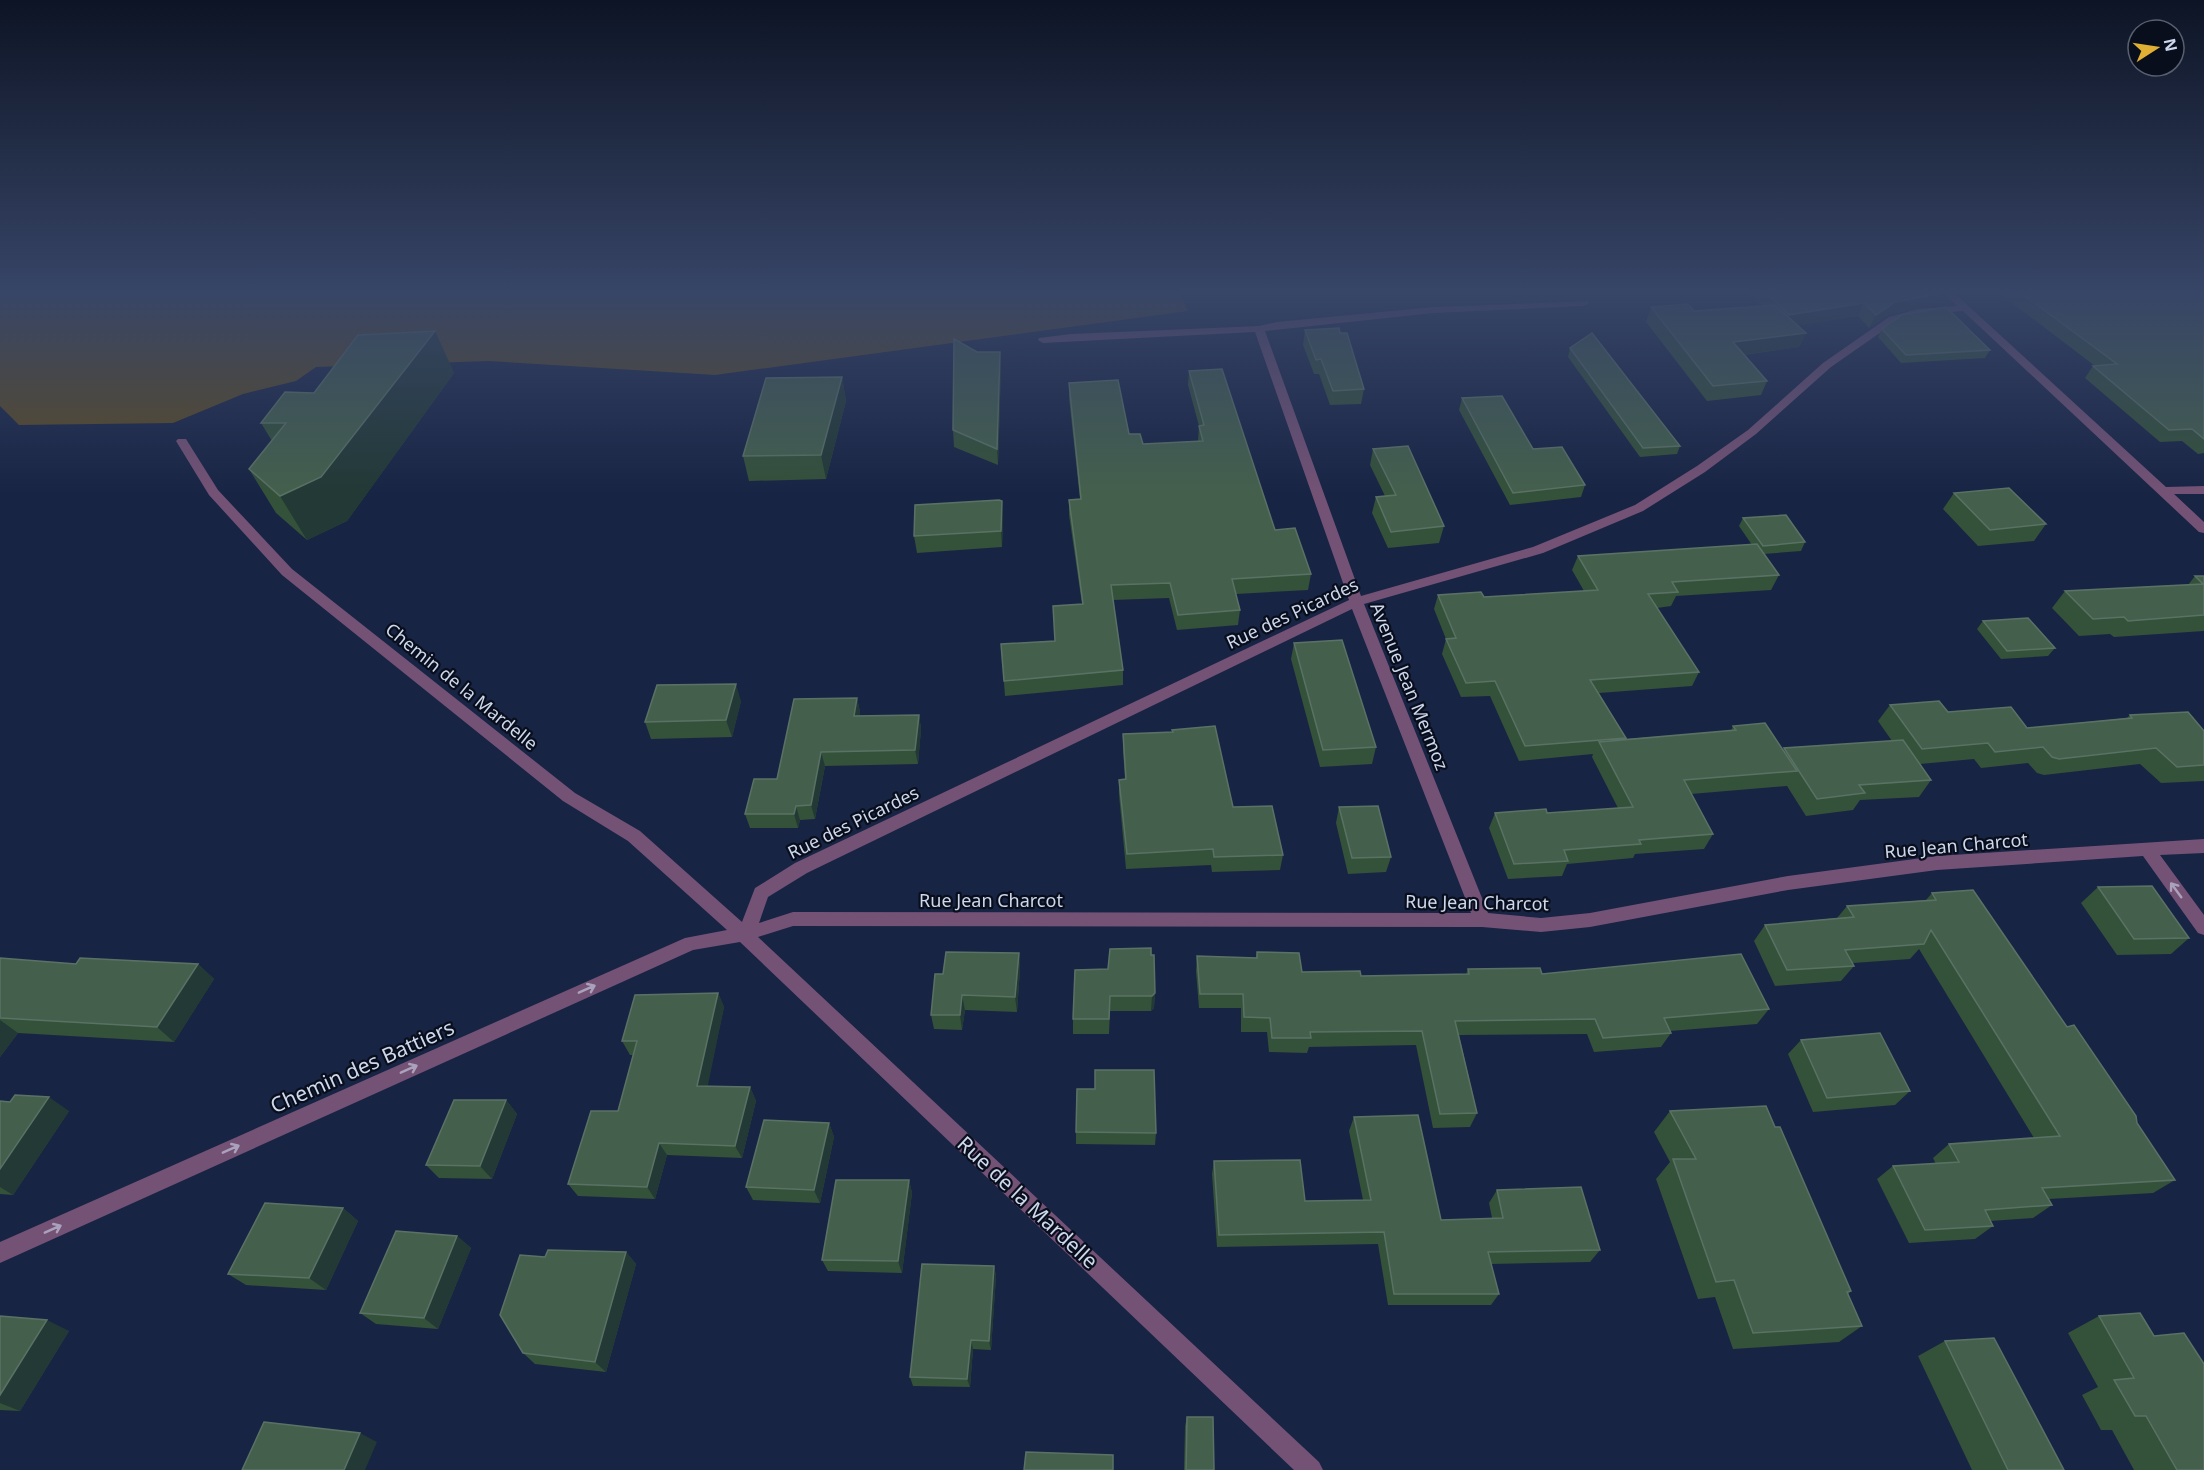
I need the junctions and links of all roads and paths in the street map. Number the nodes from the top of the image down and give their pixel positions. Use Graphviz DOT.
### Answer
graph roads {
  1 [pos="1270,359"];
  2 [pos="1836,359"];
  3 [pos="2019,359"];
  4 [pos="182,441"];
  5 [pos="2204,490"];
  6 [pos="2162,491"];
  7 [pos="2204,529"];
  8 [pos="1356,602"];
  9 [pos="2204,846"];
  10 [pos="2148,851"];
  11 [pos="1482,920"];
  12 [pos="2204,928"];
  13 [pos="746,934"];
  14 [pos="0,1252"];
  15 [pos="1311,1470"];
  1 -- 8 [label="street, Avenue Jean Mermoz"];
  2 -- 8 [label="street, Rue des Picardes"];
  3 -- 6 [label="street"];
  4 -- 13 [label="street, Chemin de la Mardelle"];
  5 -- 6 [label="street"];
  6 -- 7 [label="street"];
  8 -- 11 [label="street, Avenue Jean Mermoz"];
  8 -- 13 [label="street, Rue des Picardes"];
  9 -- 10 [label="street, Rue Jean Charcot"];
  10 -- 11 [label="street, Rue Jean Charcot"];
  12 -- 10 [label="street, one-way"];
  11 -- 13 [label="street, Rue Jean Charcot"];
  14 -- 13 [label="street, Chemin des Battiers, one-way"];
  13 -- 15 [label="street, Rue de la Mardelle"];
}
